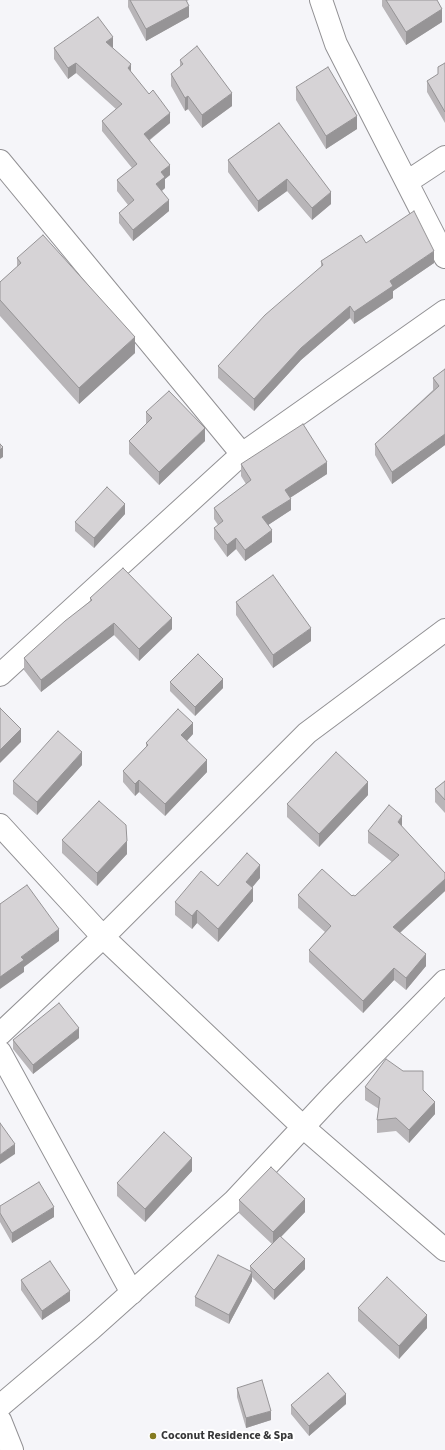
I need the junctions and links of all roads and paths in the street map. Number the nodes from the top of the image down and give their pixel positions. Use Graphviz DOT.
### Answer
graph roads {
  1 [pos="321,0"];
  2 [pos="445,157"];
  3 [pos="0,161"];
  4 [pos="407,182"];
  5 [pos="445,257"];
  6 [pos="445,311"];
  7 [pos="242,454"];
  8 [pos="445,630"];
  9 [pos="0,674"];
  10 [pos="0,825"];
  11 [pos="103,937"];
  12 [pos="445,982"];
  13 [pos="0,1034"];
  14 [pos="0,1052"];
  15 [pos="303,1127"];
  16 [pos="445,1250"];
  17 [pos="132,1293"];
  18 [pos="0,1406"];
  19 [pos="0,1420"];
  20 [pos="12,1450"];
  1 -- 4 [label="street"];
  2 -- 4 [label="street"];
  3 -- 7 [label="street"];
  4 -- 5 [label="street"];
  6 -- 7 [label="street"];
  7 -- 9 [label="street"];
  8 -- 11 [label="street"];
  10 -- 11 [label="street"];
  11 -- 13 [label="street"];
  11 -- 15 [label="street"];
  12 -- 15 [label="street"];
  14 -- 17 [label="street"];
  15 -- 16 [label="street"];
  15 -- 17 [label="street"];
  17 -- 18 [label="street"];
  19 -- 20 [label="street"];
}
